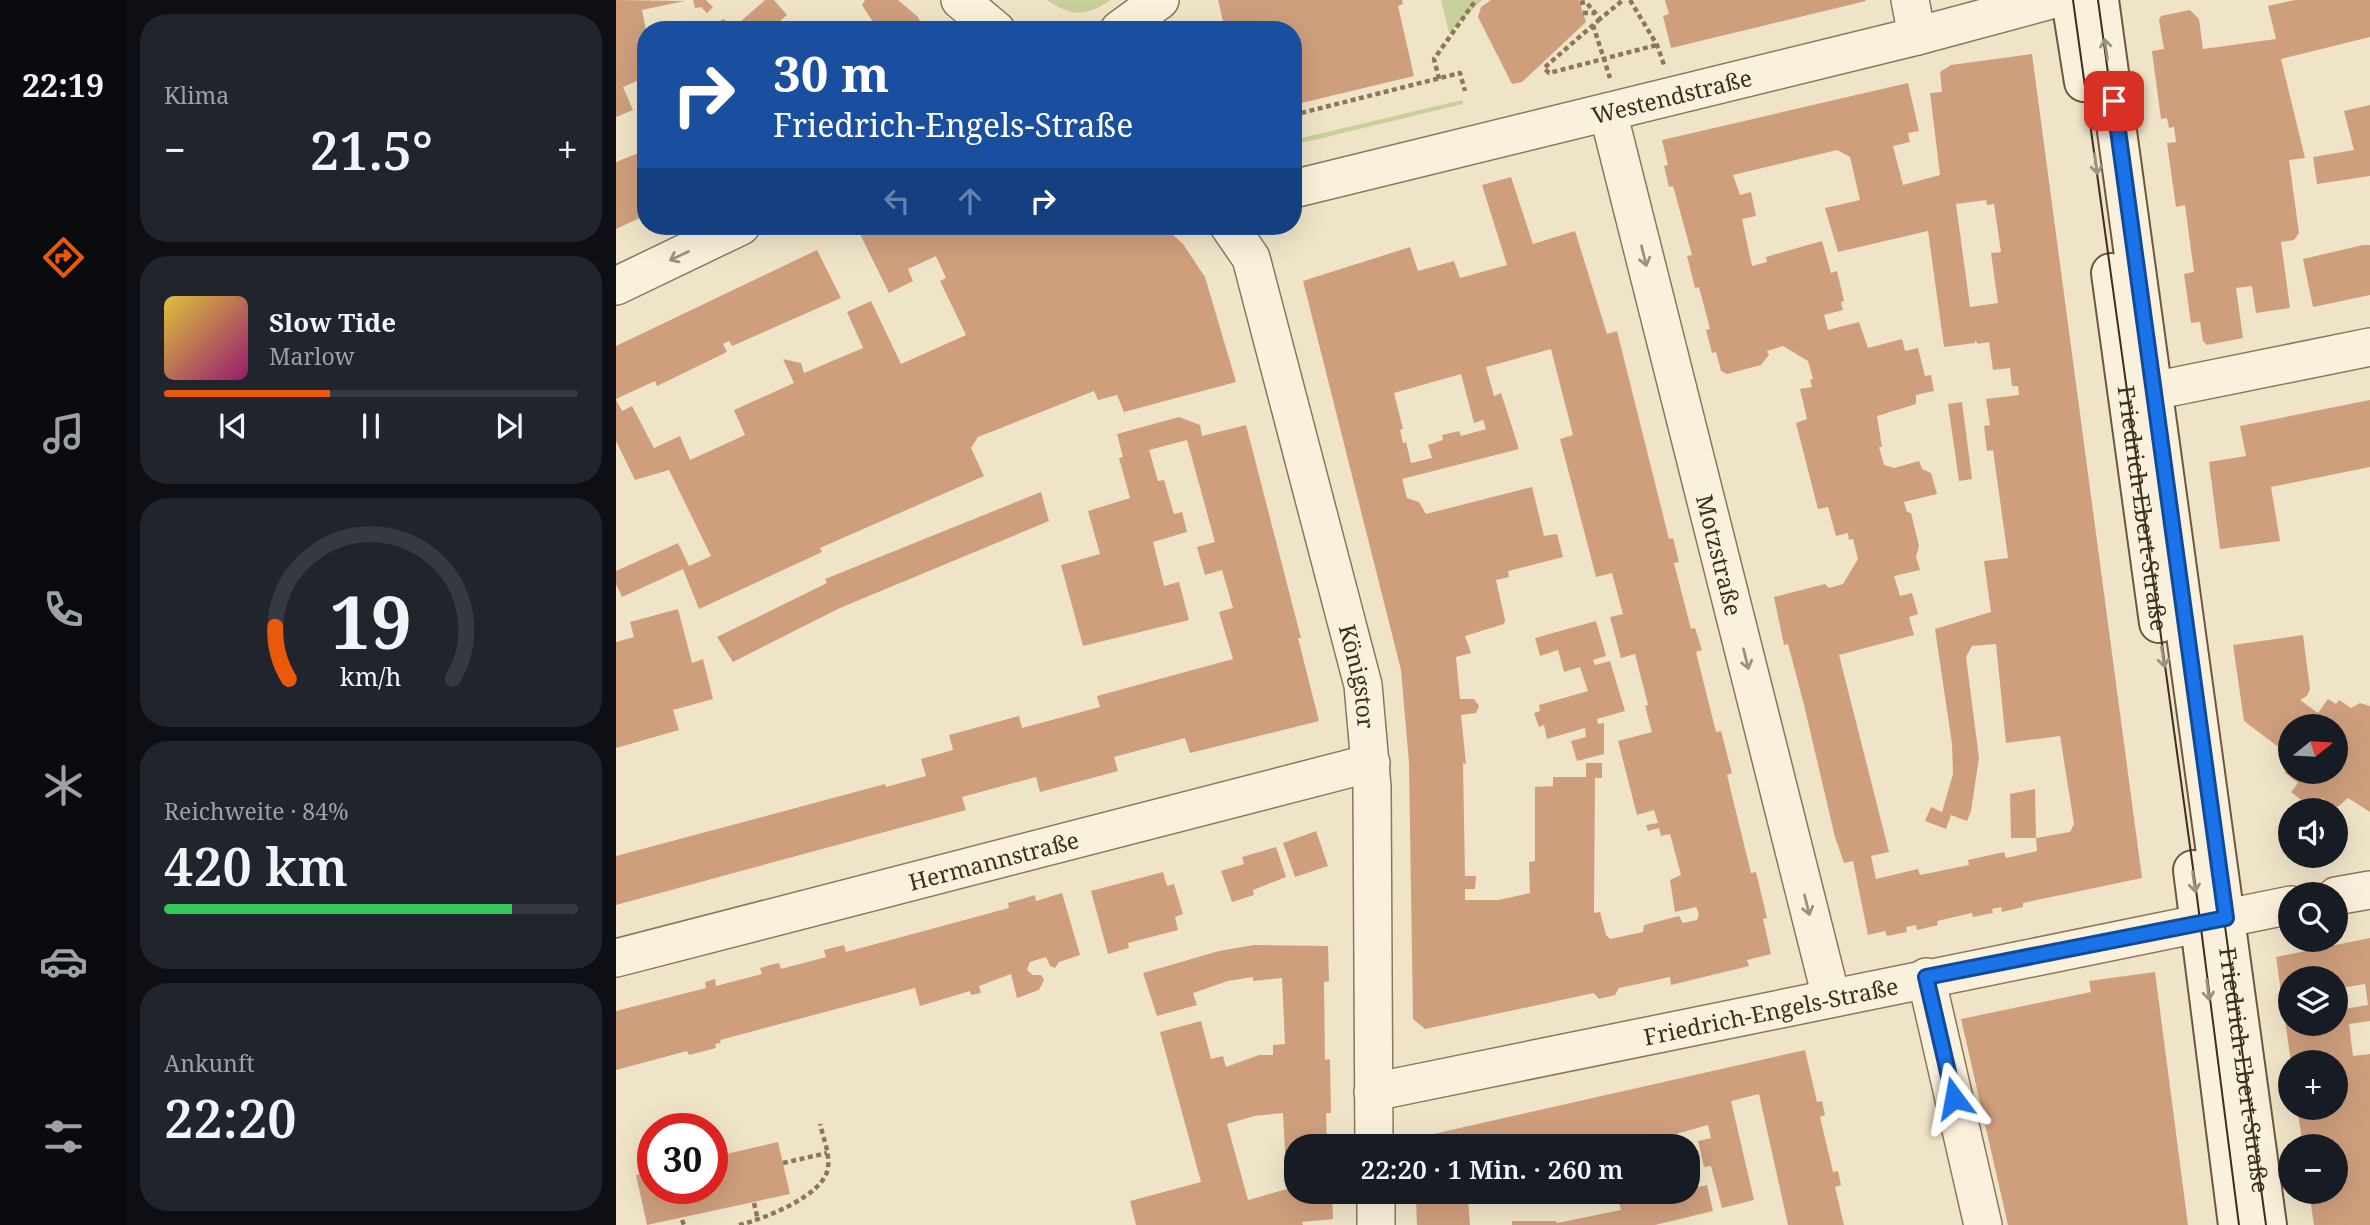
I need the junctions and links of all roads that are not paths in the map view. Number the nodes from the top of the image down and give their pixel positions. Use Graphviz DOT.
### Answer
graph roads {
  1 [pos="960,0"];
  2 [pos="1160,0"];
  3 [pos="1910,0"];
  4 [pos="2051,0"];
  5 [pos="2071,0"];
  6 [pos="2099,0"];
  7 [pos="985,21"];
  8 [pos="1131,21"];
  9 [pos="1917,36"];
  10 [pos="1608,112"];
  11 [pos="1302,187"];
  12 [pos="722,235"];
  13 [pos="1236,235"];
  14 [pos="616,286"];
  15 [pos="2370,347"];
  16 [pos="2141,393"];
  17 [pos="1371,763"];
  18 [pos="2370,890"];
  19 [pos="2348,894"];
  20 [pos="2278,908"];
  21 [pos="2213,920"];
  22 [pos="616,958"];
  23 [pos="1926,977"];
  24 [pos="1831,997"];
  25 [pos="1373,1092"];
  26 [pos="1374,1134"];
  27 [pos="1376,1204"];
  28 [pos="1376,1225"];
  29 [pos="1983,1225"];
  30 [pos="2238,1225"];
  31 [pos="2267,1225"];
  1 -- 7 [label="street"];
  2 -- 8 [label="street"];
  3 -- 9 [label="street"];
  4 -- 9 [label="street, Westendstraße"];
  5 -- 16 [label="main road, Friedrich-Ebert-Straße, one-way"];
  16 -- 6 [label="main road, Friedrich-Ebert-Straße, one-way"];
  9 -- 10 [label="street, Westendstraße"];
  10 -- 11 [label="street, Westendstraße"];
  10 -- 24 [label="street, Motzstraße, one-way"];
  12 -- 14 [label="street, one-way"];
  13 -- 17 [label="street, Königstor"];
  15 -- 16 [label="street"];
  16 -- 21 [label="main road, Friedrich-Ebert-Straße"];
  17 -- 22 [label="street, Hermannstraße"];
  17 -- 25 [label="street, Königstor"];
  18 -- 19 [label="street"];
  20 -- 21 [label="street, Friedrich-Engels-Straße"];
  21 -- 23 [label="street, Friedrich-Engels-Straße"];
  21 -- 30 [label="main road, Friedrich-Ebert-Straße, one-way"];
  21 -- 31 [label="main road, Friedrich-Ebert-Straße"];
  23 -- 24 [label="street, Friedrich-Engels-Straße"];
  23 -- 29 [label="street"];
  24 -- 25 [label="street, Friedrich-Engels-Straße"];
  25 -- 26 [label="street, Königstor"];
  27 -- 28 [label="street"];
}
